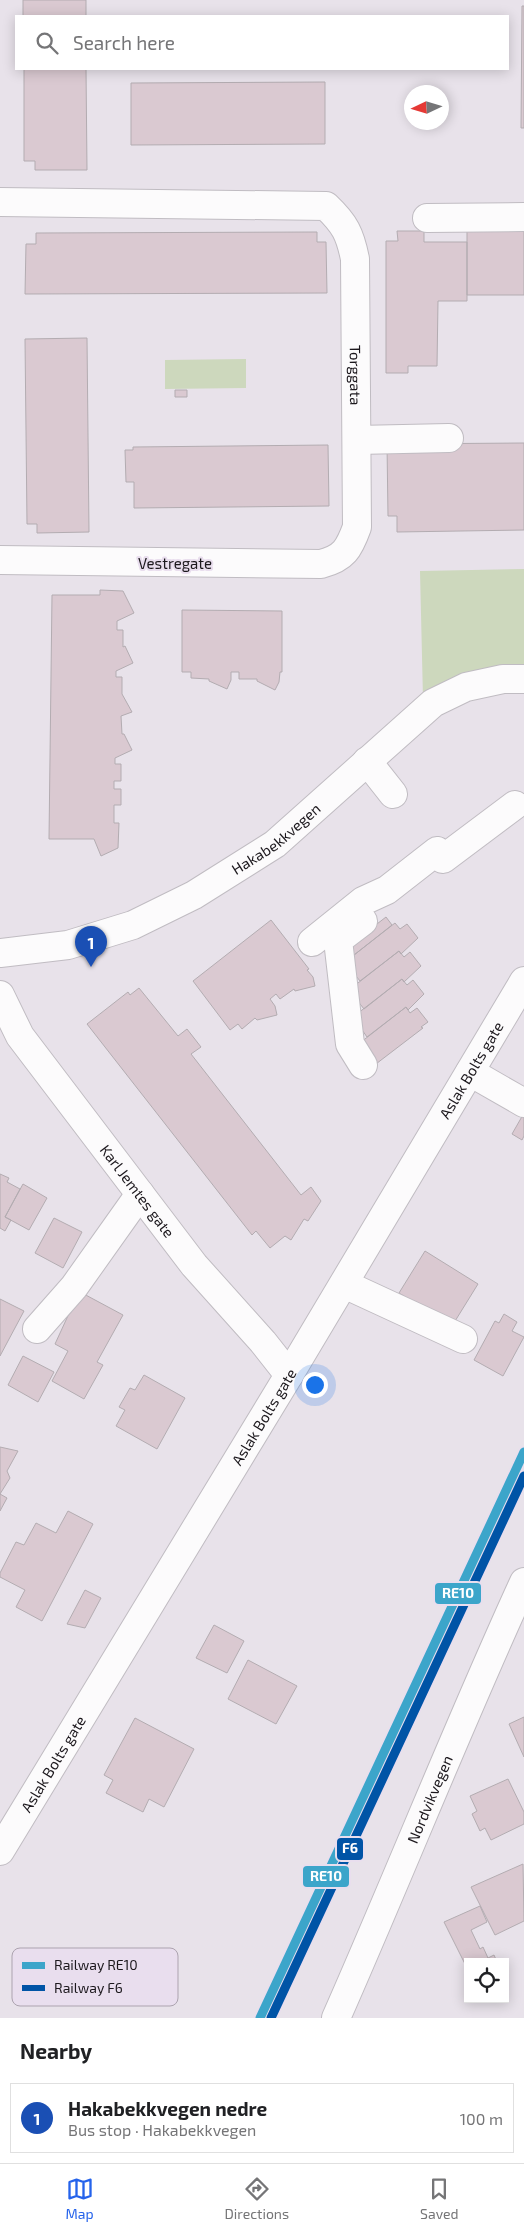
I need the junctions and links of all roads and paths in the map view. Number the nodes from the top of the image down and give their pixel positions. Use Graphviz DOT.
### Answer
graph roads {
  1 [pos="0,202"];
  2 [pos="524,217"];
  3 [pos="427,218"];
  4 [pos="450,438"];
  5 [pos="357,440"];
  6 [pos="346,551"];
  7 [pos="0,560"];
  8 [pos="524,679"];
  9 [pos="367,761"];
  10 [pos="393,794"];
  11 [pos="515,806"];
  12 [pos="386,890"];
  13 [pos="312,942"];
  14 [pos="0,953"];
  15 [pos="524,981"];
  16 [pos="3,1009"];
  17 [pos="363,1065"];
  18 [pos="470,1072"];
  19 [pos="524,1103"];
  20 [pos="140,1194"];
  21 [pos="344,1284"];
  22 [pos="36,1329"];
  23 [pos="463,1339"];
  24 [pos="290,1375"];
  25 [pos="524,1582"];
  26 [pos="0,1851"];
  27 [pos="336,2018"];
  1 -- 5 [label="main road, Torggata"];
  2 -- 3 [label="main road"];
  4 -- 5 [label="main road"];
  5 -- 6 [label="main road, Torggata"];
  6 -- 7 [label="main road, Vestregate"];
  8 -- 9 [label="main road, Hakabekkvegen"];
  9 -- 10 [label="main road"];
  9 -- 14 [label="main road, Hakabekkvegen"];
  11 -- 12 [label="main road"];
  12 -- 13 [label="main road"];
  12 -- 17 [label="main road"];
  15 -- 18 [label="main road, Aslak Bolts gate"];
  16 -- 20 [label="main road, Karl Jemtes gate"];
  18 -- 19 [label="main road"];
  18 -- 21 [label="main road, Aslak Bolts gate"];
  20 -- 22 [label="main road"];
  20 -- 24 [label="main road, Karl Jemtes gate"];
  21 -- 23 [label="main road"];
  21 -- 24 [label="main road, Aslak Bolts gate"];
  24 -- 26 [label="main road, Aslak Bolts gate"];
  25 -- 27 [label="main road, Nordvikvegen"];
}
